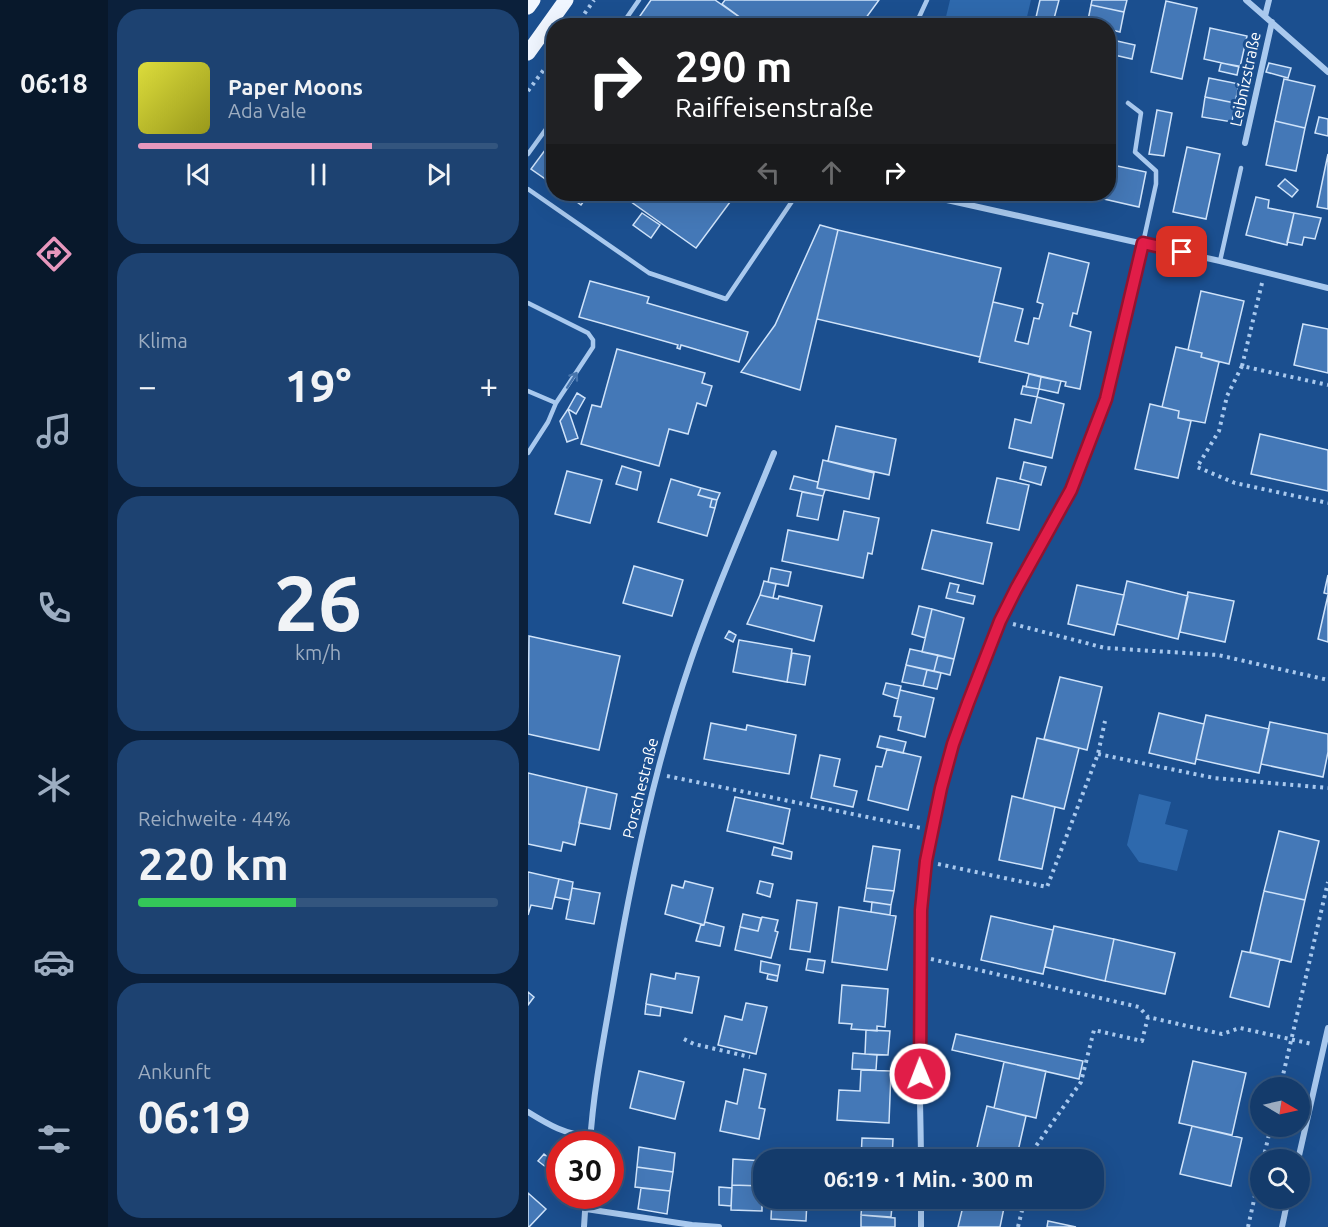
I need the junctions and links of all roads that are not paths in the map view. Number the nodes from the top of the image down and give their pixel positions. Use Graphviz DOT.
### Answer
graph roads {
  1 [pos="533,0"];
  2 [pos="566,0"];
  3 [pos="639,0"];
  4 [pos="927,0"];
  5 [pos="1246,0"];
  6 [pos="1269,0"];
  7 [pos="528,8"];
  8 [pos="1265,16"];
  9 [pos="553,18"];
  10 [pos="627,18"];
  11 [pos="919,18"];
  12 [pos="1272,22"];
  13 [pos="546,28"];
  14 [pos="528,53"];
  15 [pos="1328,72"];
  16 [pos="1128,103"];
  17 [pos="546,129"];
  18 [pos="1245,142"];
  19 [pos="528,154"];
  20 [pos="1241,168"];
  21 [pos="528,189"];
  22 [pos="792,201"];
  23 [pos="952,201"];
  24 [pos="1143,243"];
  25 [pos="1220,261"];
  26 [pos="1328,288"];
  27 [pos="528,303"];
  28 [pos="528,391"];
  29 [pos="556,403"];
  30 [pos="528,453"];
  31 [pos="774,453"];
  32 [pos="1328,1028"];
  33 [pos="528,1112"];
  34 [pos="562,1131"];
  35 [pos="591,1131"];
  36 [pos="921,1149"];
  37 [pos="1301,1149"];
  38 [pos="586,1209"];
  39 [pos="921,1209"];
  40 [pos="1286,1209"];
  41 [pos="584,1227"];
  42 [pos="719,1227"];
  43 [pos="921,1227"];
  44 [pos="1282,1227"];
  1 -- 7 [label="main road"];
  2 -- 9 [label="main road"];
  3 -- 10 [label="lane"];
  4 -- 11 [label="lane"];
  5 -- 8 [label="street, Leibnizstraße"];
  6 -- 8 [label="street"];
  8 -- 12 [label="street, Leibnizstraße"];
  12 -- 15 [label="street, Leibnizstraße"];
  12 -- 18 [label="street, Leibnizstraße"];
  13 -- 14 [label="main road"];
  16 -- 24 [label="lane"];
  17 -- 19 [label="lane"];
  20 -- 25 [label="lane"];
  21 -- 22 [label="lane"];
  23 -- 24 [label="street"];
  24 -- 25 [label="street"];
  24 -- 36 [label="street"];
  25 -- 26 [label="street"];
  29 -- 27 [label="lane, one-way"];
  28 -- 29 [label="lane"];
  29 -- 30 [label="lane"];
  31 -- 35 [label="street, Porschestraße"];
  32 -- 37 [label="street"];
  33 -- 34 [label="street"];
  38 -- 41 [label="street"];
  38 -- 42 [label="street"];
  39 -- 43 [label="street"];
  40 -- 44 [label="street"];
}
